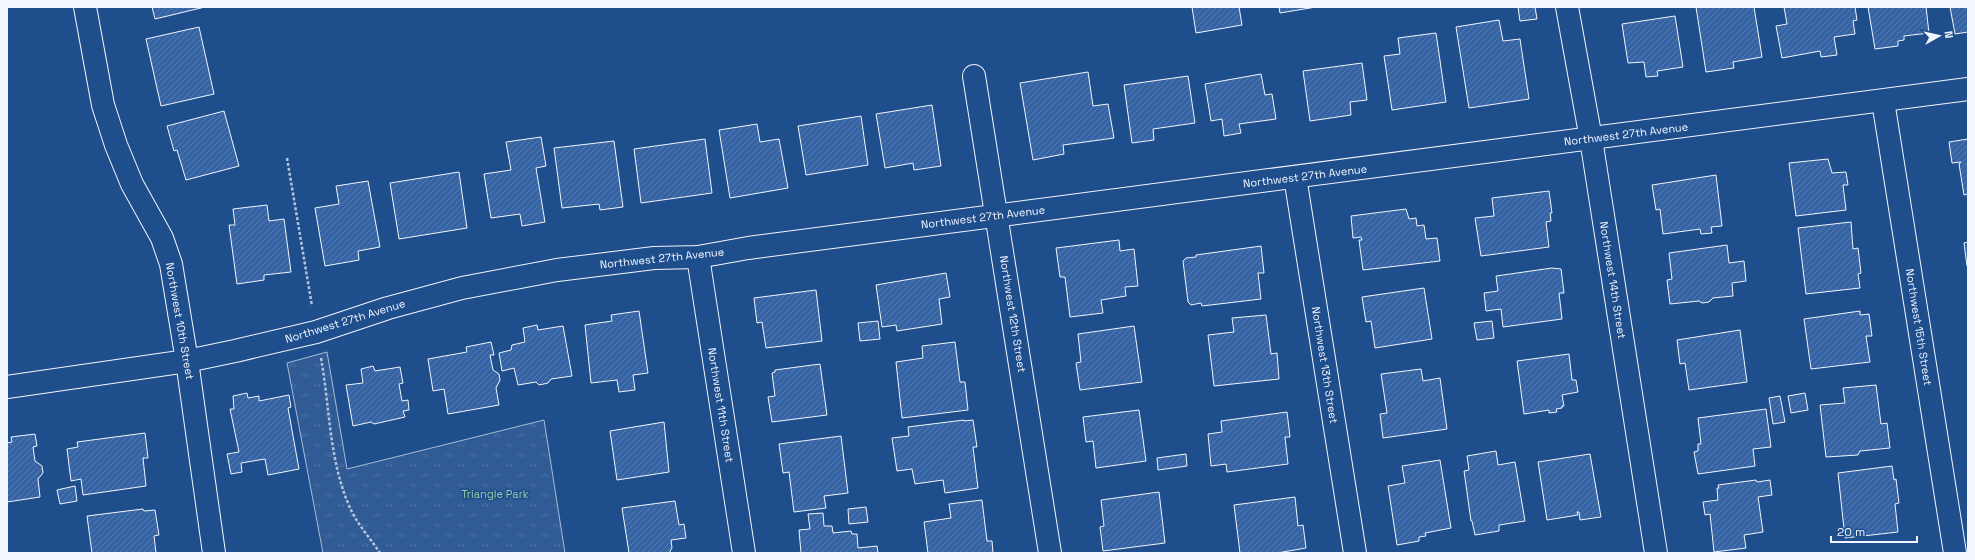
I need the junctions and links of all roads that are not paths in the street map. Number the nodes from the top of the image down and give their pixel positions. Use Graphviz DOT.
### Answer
graph roads {
  1 [pos="85,7"];
  2 [pos="1567,7"];
  3 [pos="974,76"];
  4 [pos="1968,89"];
  5 [pos="1883,101"];
  6 [pos="1591,139"];
  7 [pos="1295,177"];
  8 [pos="998,216"];
  9 [pos="698,257"];
  10 [pos="187,360"];
  11 [pos="7,387"];
  12 [pos="214,553"];
  13 [pos="744,553"];
  14 [pos="1050,553"];
  15 [pos="1355,553"];
  16 [pos="1656,553"];
  17 [pos="1955,553"];
  1 -- 10 [label="street, Northwest 10th Street"];
  2 -- 6 [label="street, Northwest 14th Street"];
  3 -- 8 [label="street, Northwest 12th Street"];
  4 -- 5 [label="street, Northwest 27th Avenue"];
  5 -- 6 [label="street, Northwest 27th Avenue"];
  5 -- 17 [label="street, Northwest 15th Street"];
  6 -- 7 [label="street, Northwest 27th Avenue"];
  6 -- 16 [label="street, Northwest 14th Street"];
  7 -- 8 [label="street, Northwest 27th Avenue"];
  7 -- 15 [label="street, Northwest 13th Street"];
  8 -- 9 [label="street, Northwest 27th Avenue"];
  8 -- 14 [label="street, Northwest 12th Street"];
  9 -- 10 [label="street, Northwest 27th Avenue"];
  9 -- 13 [label="street, Northwest 11th Street"];
  10 -- 11 [label="street, Northwest 27th Avenue"];
  10 -- 12 [label="street, Northwest 10th Street"];
}
